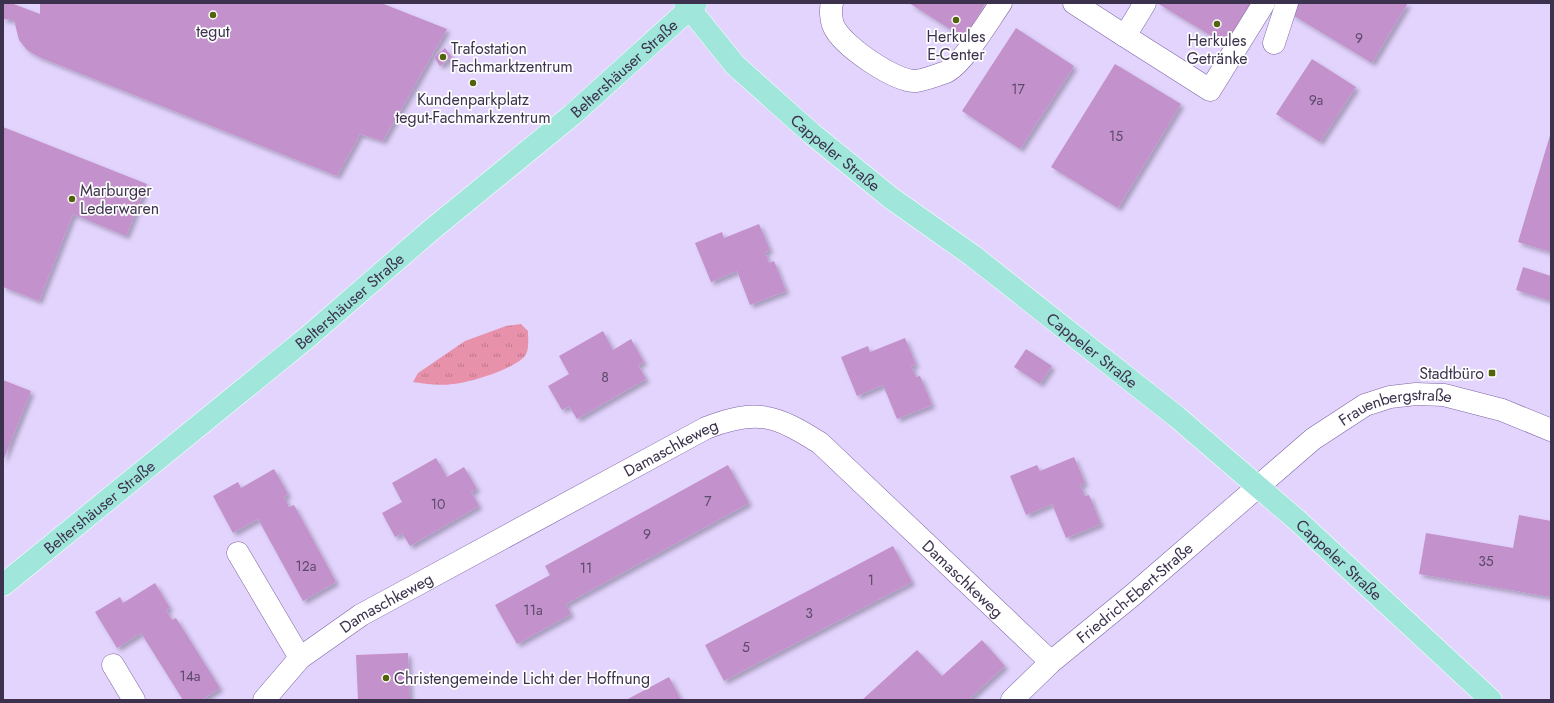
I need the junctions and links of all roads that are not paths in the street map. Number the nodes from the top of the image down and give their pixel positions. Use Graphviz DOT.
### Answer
graph roads {
  1 [pos="832,3"];
  2 [pos="1000,3"];
  3 [pos="1074,3"];
  4 [pos="1145,3"];
  5 [pos="1264,3"];
  6 [pos="1287,3"];
  7 [pos="690,5"];
  8 [pos="1125,36"];
  9 [pos="1274,43"];
  10 [pos="1551,430"];
  11 [pos="1258,487"];
  12 [pos="238,553"];
  13 [pos="3,585"];
  14 [pos="300,658"];
  15 [pos="1052,662"];
  16 [pos="113,665"];
  17 [pos="134,700"];
  18 [pos="264,700"];
  19 [pos="1012,700"];
  20 [pos="1491,700"];
  1 -- 2 [label="street"];
  3 -- 8 [label="street"];
  4 -- 8 [label="street"];
  5 -- 8 [label="street"];
  6 -- 9 [label="street"];
  7 -- 11 [label="main road, Cappeler Straße"];
  7 -- 13 [label="main road, Beltershäuser Straße"];
  10 -- 11 [label="street, Frauenbergstraße"];
  11 -- 15 [label="street, Friedrich-Ebert-Straße"];
  11 -- 20 [label="main road, Cappeler Straße"];
  12 -- 14 [label="street"];
  14 -- 15 [label="street, Damaschkeweg"];
  14 -- 18 [label="street, Damaschkeweg"];
  15 -- 19 [label="street, Friedrich-Ebert-Straße"];
  16 -- 17 [label="street"];
}
